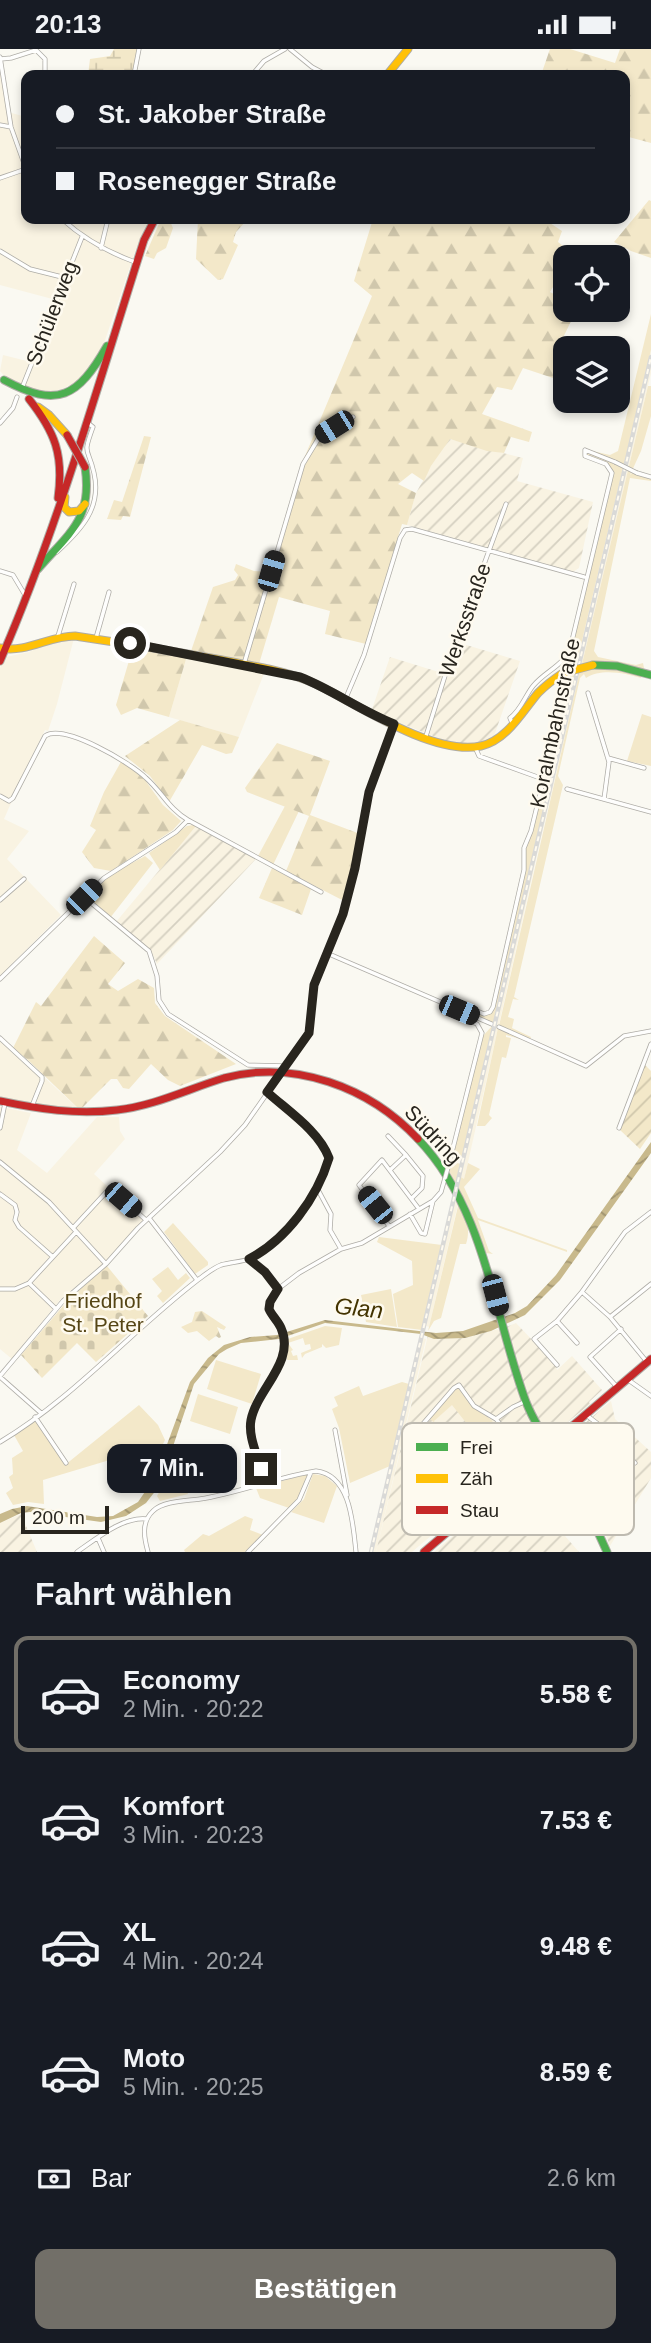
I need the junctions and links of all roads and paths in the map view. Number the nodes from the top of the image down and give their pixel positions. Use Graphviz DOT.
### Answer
graph roads {
  1 [pos="37,49"];
  2 [pos="139,49"];
  3 [pos="285,49"];
  4 [pos="290,49"];
  5 [pos="408,49"];
  6 [pos="0,58"];
  7 [pos="45,70"];
  8 [pos="135,70"];
  9 [pos="256,70"];
  10 [pos="318,70"];
  11 [pos="391,70"];
  12 [pos="0,125"];
  13 [pos="11,127"];
  14 [pos="21,155"];
  15 [pos="21,171"];
  16 [pos="0,178"];
  17 [pos="68,224"];
  18 [pos="107,224"];
  19 [pos="153,224"];
  20 [pos="82,237"];
  21 [pos="102,248"];
  22 [pos="0,251"];
  23 [pos="137,263"];
  24 [pos="66,278"];
  25 [pos="116,326"];
  26 [pos="2,378"];
  27 [pos="22,388"];
  28 [pos="17,397"];
  29 [pos="29,400"];
  30 [pos="353,417"];
  31 [pos="0,423"];
  32 [pos="87,423"];
  33 [pos="651,477"];
  34 [pos="66,487"];
  35 [pos="88,500"];
  36 [pos="506,504"];
  37 [pos="54,520"];
  38 [pos="489,550"];
  39 [pos="0,571"];
  40 [pos="36,573"];
  41 [pos="584,577"];
  42 [pos="74,584"];
  43 [pos="109,592"];
  44 [pos="26,597"];
  45 [pos="12,635"];
  46 [pos="58,636"];
  47 [pos="96,638"];
  48 [pos="3,649"];
  49 [pos="24,651"];
  50 [pos="568,655"];
  51 [pos="0,661"];
  52 [pos="244,664"];
  53 [pos="651,675"];
  54 [pos="589,693"];
  55 [pos="345,700"];
  56 [pos="394,724"];
  57 [pos="513,725"];
  58 [pos="426,736"];
  59 [pos="475,747"];
  60 [pos="608,758"];
  61 [pos="644,768"];
  62 [pos="544,780"];
  63 [pos="567,789"];
  64 [pos="0,796"];
  65 [pos="604,799"];
  66 [pos="651,812"];
  67 [pos="188,820"];
  68 [pos="24,879"];
  69 [pos="321,892"];
  70 [pos="84,897"];
  71 [pos="0,900"];
  72 [pos="329,954"];
  73 [pos="0,979"];
  74 [pos="455,1009"];
  75 [pos="651,1031"];
  76 [pos="0,1038"];
  77 [pos="651,1044"];
  78 [pos="284,1069"];
  79 [pos="267,1092"];
  80 [pos="2,1102"];
  81 [pos="31,1108"];
  82 [pos="0,1128"];
  83 [pos="619,1128"];
  84 [pos="388,1136"];
  85 [pos="406,1155"];
  86 [pos="0,1163"];
  87 [pos="390,1170"];
  88 [pos="317,1188"];
  89 [pos="0,1194"];
  90 [pos="412,1198"];
  91 [pos="433,1201"];
  92 [pos="419,1209"];
  93 [pos="651,1212"];
  94 [pos="410,1214"];
  95 [pos="148,1219"];
  96 [pos="389,1226"];
  97 [pos="75,1230"];
  98 [pos="341,1249"];
  99 [pos="52,1257"];
  100 [pos="249,1259"];
  101 [pos="106,1264"];
  102 [pos="198,1280"];
  103 [pos="29,1283"];
  104 [pos="651,1284"];
  105 [pos="0,1289"];
  106 [pos="278,1289"];
  107 [pos="582,1292"];
  108 [pos="56,1309"];
  109 [pos="610,1317"];
  110 [pos="557,1321"];
  111 [pos="621,1329"];
  112 [pos="577,1343"];
  113 [pos="649,1360"];
  114 [pos="558,1365"];
  115 [pos="0,1376"];
  116 [pos="626,1379"];
  117 [pos="617,1387"];
  118 [pos="651,1396"];
  119 [pos="526,1402"];
  120 [pos="41,1413"];
  121 [pos="585,1414"];
  122 [pos="36,1417"];
  123 [pos="496,1419"];
  124 [pos="424,1423"];
  125 [pos="499,1423"];
  126 [pos="538,1423"];
  127 [pos="574,1423"];
  128 [pos="597,1423"];
  129 [pos="335,1430"];
  130 [pos="0,1442"];
  131 [pos="342,1462"];
  132 [pos="66,1463"];
  133 [pos="311,1472"];
  134 [pos="337,1480"];
  135 [pos="265,1483"];
  136 [pos="346,1497"];
  137 [pos="147,1519"];
  138 [pos="444,1535"];
  139 [pos="599,1535"];
  140 [pos="97,1538"];
  141 [pos="77,1552"];
  142 [pos="104,1552"];
  143 [pos="148,1552"];
  144 [pos="248,1552"];
  145 [pos="356,1552"];
  146 [pos="424,1552"];
  147 [pos="607,1552"];
  1 -- 6 [label="street"];
  1 -- 7 [label="street"];
  2 -- 8 [label="street"];
  3 -- 9 [label="street"];
  4 -- 10 [label="street"];
  5 -- 11 [label="main road"];
  6 -- 13 [label="street"];
  12 -- 13 [label="street"];
  13 -- 14 [label="street"];
  15 -- 16 [label="street"];
  17 -- 20 [label="street"];
  18 -- 21 [label="street, Schülerweg"];
  19 -- 23 [label="main road"];
  20 -- 21 [label="street"];
  20 -- 24 [label="street, Schülerweg"];
  21 -- 23 [label="street"];
  22 -- 24 [label="street"];
  23 -- 25 [label="main road"];
  24 -- 27 [label="street, Schülerweg"];
  25 -- 26 [label="main road"];
  25 -- 32 [label="main road"];
  26 -- 29 [label="main road"];
  28 -- 31 [label="street"];
  29 -- 35 [label="main road, bridge"];
  29 -- 37 [label="main road"];
  30 -- 52 [label="street"];
  32 -- 34 [label="main road"];
  32 -- 40 [label="street"];
  33 -- 50 [label="street, Koralmbahnstraße, bridge"];
  34 -- 35 [label="main road"];
  34 -- 37 [label="main road"];
  35 -- 40 [label="main road"];
  36 -- 38 [label="street, Werksstraße"];
  37 -- 40 [label="main road"];
  38 -- 41 [label="street"];
  38 -- 55 [label="street"];
  38 -- 58 [label="street, Werksstraße"];
  39 -- 44 [label="street"];
  40 -- 44 [label="main road"];
  42 -- 46 [label="street"];
  43 -- 47 [label="street"];
  44 -- 45 [label="main road"];
  45 -- 48 [label="main road"];
  45 -- 49 [label="main road"];
  46 -- 47 [label="main road"];
  46 -- 49 [label="main road"];
  47 -- 52 [label="main road"];
  48 -- 49 [label="main road"];
  48 -- 51 [label="main road"];
  50 -- 57 [label="street"];
  50 -- 62 [label="street, Koralmbahnstraße"];
  52 -- 55 [label="main road"];
  53 -- 57 [label="main road, bridge"];
  54 -- 60 [label="street"];
  55 -- 56 [label="main road"];
  56 -- 58 [label="main road"];
  56 -- 72 [label="street"];
  57 -- 59 [label="main road"];
  58 -- 59 [label="main road"];
  59 -- 62 [label="street"];
  60 -- 61 [label="street"];
  60 -- 65 [label="street"];
  62 -- 74 [label="street, Koralmbahnstraße"];
  63 -- 65 [label="street"];
  64 -- 67 [label="street"];
  65 -- 66 [label="street"];
  67 -- 69 [label="street"];
  67 -- 70 [label="street"];
  68 -- 71 [label="street"];
  70 -- 73 [label="street"];
  70 -- 78 [label="street"];
  72 -- 74 [label="street"];
  72 -- 78 [label="street"];
  74 -- 75 [label="street"];
  74 -- 91 [label="street, bridge"];
  76 -- 81 [label="street"];
  77 -- 83 [label="street"];
  78 -- 79 [label="street"];
  78 -- 81 [label="main road, Südring"];
  78 -- 119 [label="main road, Südring"];
  79 -- 88 [label="street"];
  79 -- 95 [label="street"];
  80 -- 81 [label="main road, Südring"];
  80 -- 82 [label="street"];
  84 -- 85 [label="street"];
  85 -- 87 [label="street"];
  85 -- 90 [label="street"];
  86 -- 97 [label="street"];
  87 -- 90 [label="street"];
  87 -- 96 [label="street"];
  88 -- 98 [label="street"];
  88 -- 100 [label="street"];
  89 -- 99 [label="street"];
  90 -- 92 [label="street"];
  91 -- 92 [label="street"];
  91 -- 94 [label="street"];
  92 -- 94 [label="street"];
  93 -- 107 [label="street"];
  94 -- 96 [label="street"];
  95 -- 97 [label="street"];
  95 -- 101 [label="street"];
  95 -- 102 [label="street"];
  96 -- 98 [label="street"];
  97 -- 99 [label="street"];
  97 -- 101 [label="street"];
  98 -- 106 [label="street"];
  99 -- 103 [label="street"];
  100 -- 102 [label="street"];
  100 -- 106 [label="street"];
  101 -- 108 [label="street"];
  102 -- 120 [label="street"];
  103 -- 105 [label="street"];
  103 -- 108 [label="street"];
  104 -- 109 [label="street"];
  106 -- 135 [label="street"];
  107 -- 109 [label="street"];
  107 -- 110 [label="street"];
  108 -- 115 [label="street"];
  109 -- 111 [label="street"];
  110 -- 112 [label="street"];
  110 -- 114 [label="street"];
  111 -- 113 [label="street"];
  111 -- 117 [label="street"];
  113 -- 116 [label="main road"];
  115 -- 120 [label="street"];
  116 -- 117 [label="main road"];
  116 -- 118 [label="street"];
  117 -- 121 [label="main road"];
  119 -- 123 [label="street"];
  119 -- 126 [label="main road, Südring"];
  120 -- 122 [label="street"];
  121 -- 127 [label="main road"];
  121 -- 128 [label="street"];
  122 -- 130 [label="street"];
  122 -- 132 [label="street"];
  123 -- 124 [label="street"];
  123 -- 125 [label="street"];
  129 -- 131 [label="street"];
  131 -- 134 [label="street"];
  131 -- 136 [label="street"];
  133 -- 134 [label="street"];
  133 -- 135 [label="street"];
  133 -- 144 [label="street"];
  134 -- 136 [label="street"];
  135 -- 137 [label="street"];
  136 -- 145 [label="street"];
  137 -- 140 [label="street"];
  137 -- 143 [label="street"];
  138 -- 146 [label="main road"];
  139 -- 147 [label="main road, Südring"];
  140 -- 141 [label="street"];
  140 -- 142 [label="street"];
}
